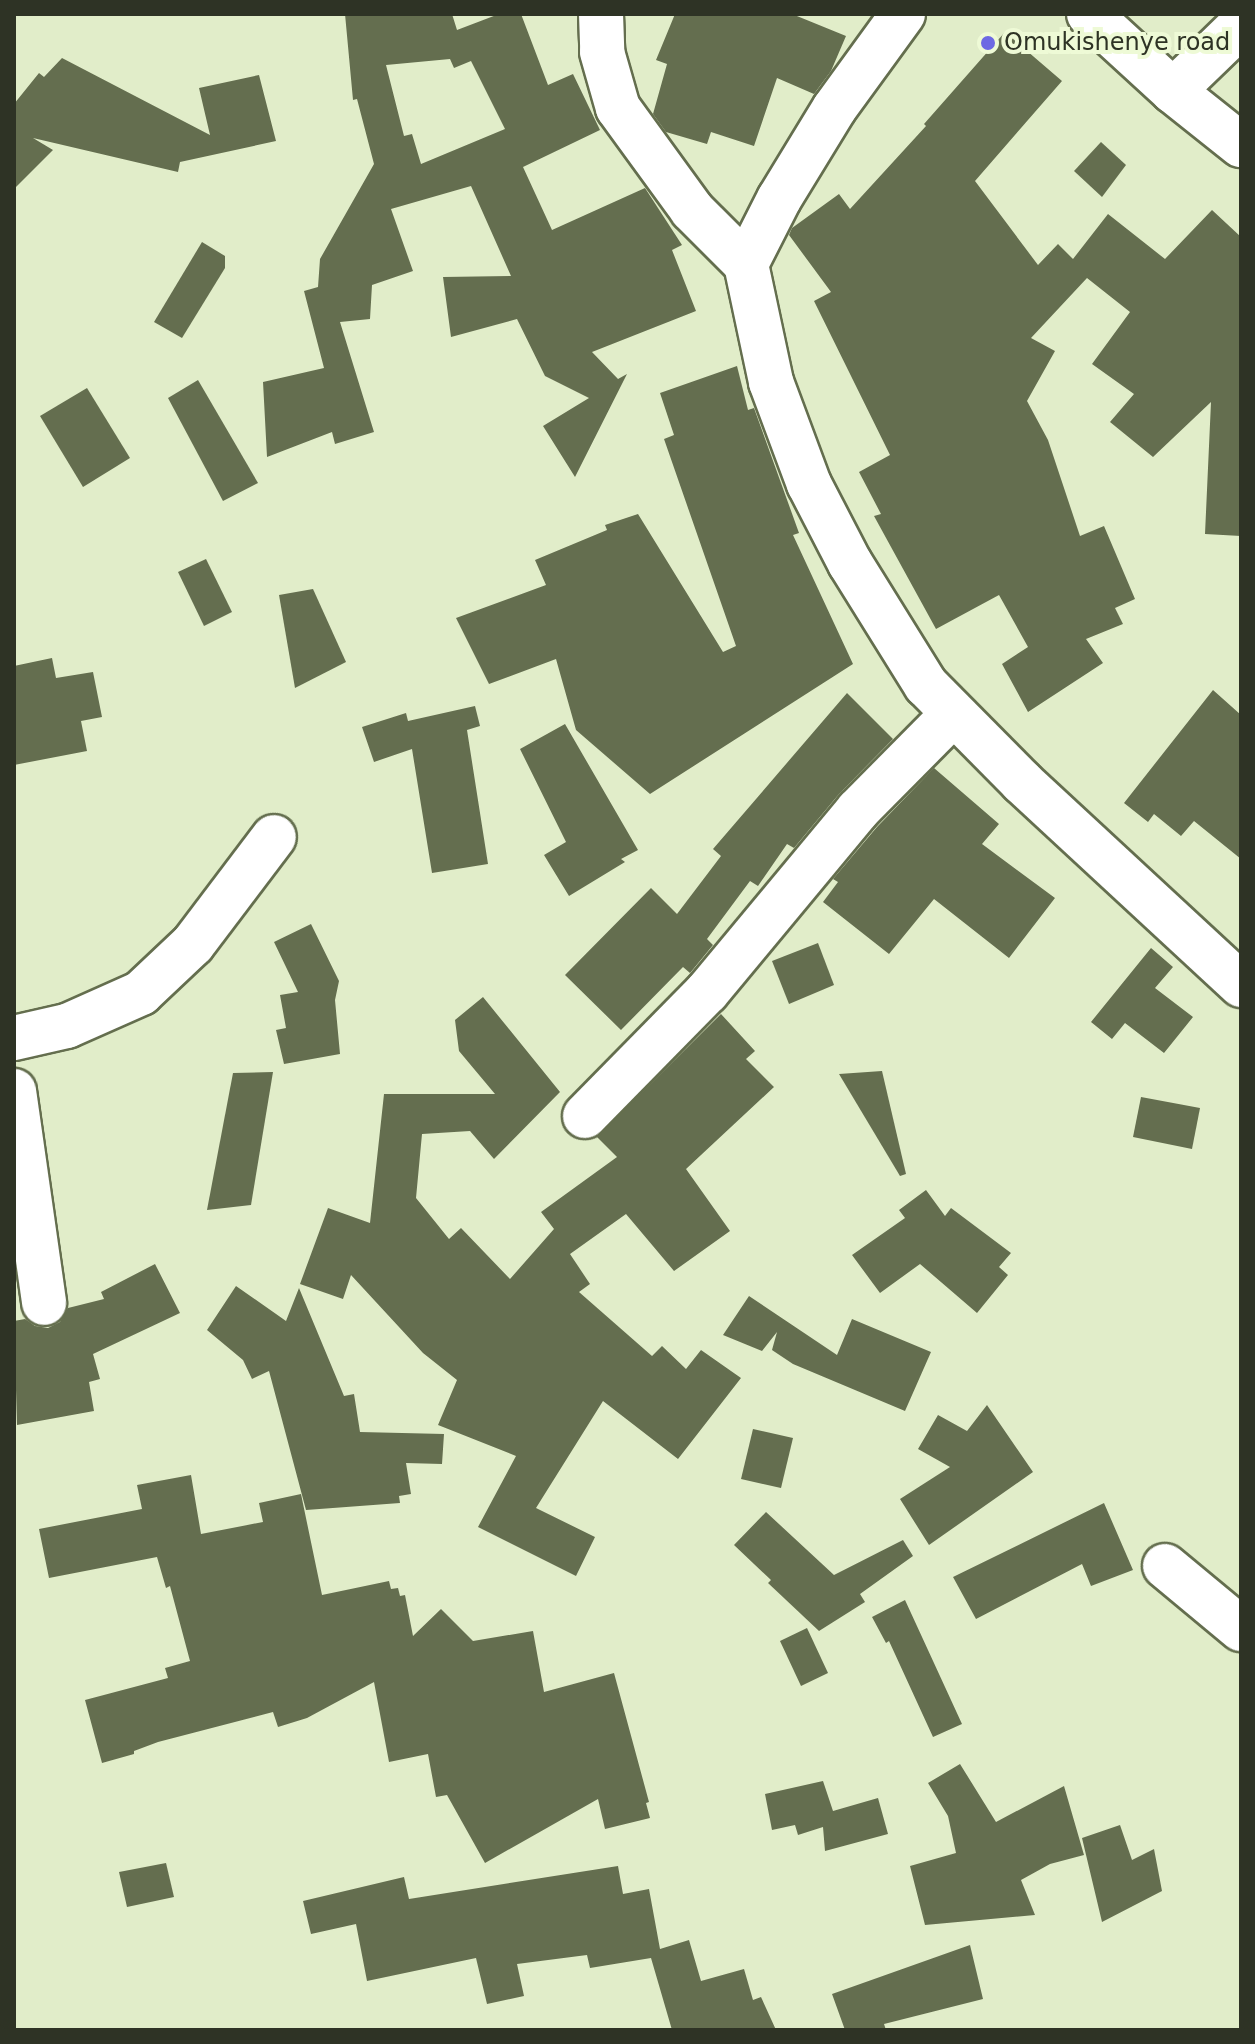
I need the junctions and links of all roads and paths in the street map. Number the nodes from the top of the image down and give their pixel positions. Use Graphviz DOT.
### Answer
graph roads {
  1 [pos="601,14"];
  2 [pos="903,14"];
  3 [pos="1089,14"];
  4 [pos="1241,25"];
  5 [pos="1173,91"];
  6 [pos="1241,145"];
  7 [pos="746,264"];
  8 [pos="953,714"];
  9 [pos="274,837"];
  10 [pos="1241,985"];
  11 [pos="14,1038"];
  12 [pos="14,1091"];
  13 [pos="585,1116"];
  14 [pos="44,1303"];
  15 [pos="1165,1566"];
  16 [pos="1241,1629"];
  1 -- 7 [label="street"];
  2 -- 7 [label="street"];
  3 -- 5 [label="street"];
  4 -- 5 [label="street"];
  5 -- 6 [label="street"];
  7 -- 8 [label="street"];
  8 -- 10 [label="street"];
  8 -- 13 [label="street"];
  9 -- 11 [label="street"];
  12 -- 14 [label="street"];
  15 -- 16 [label="street"];
}
